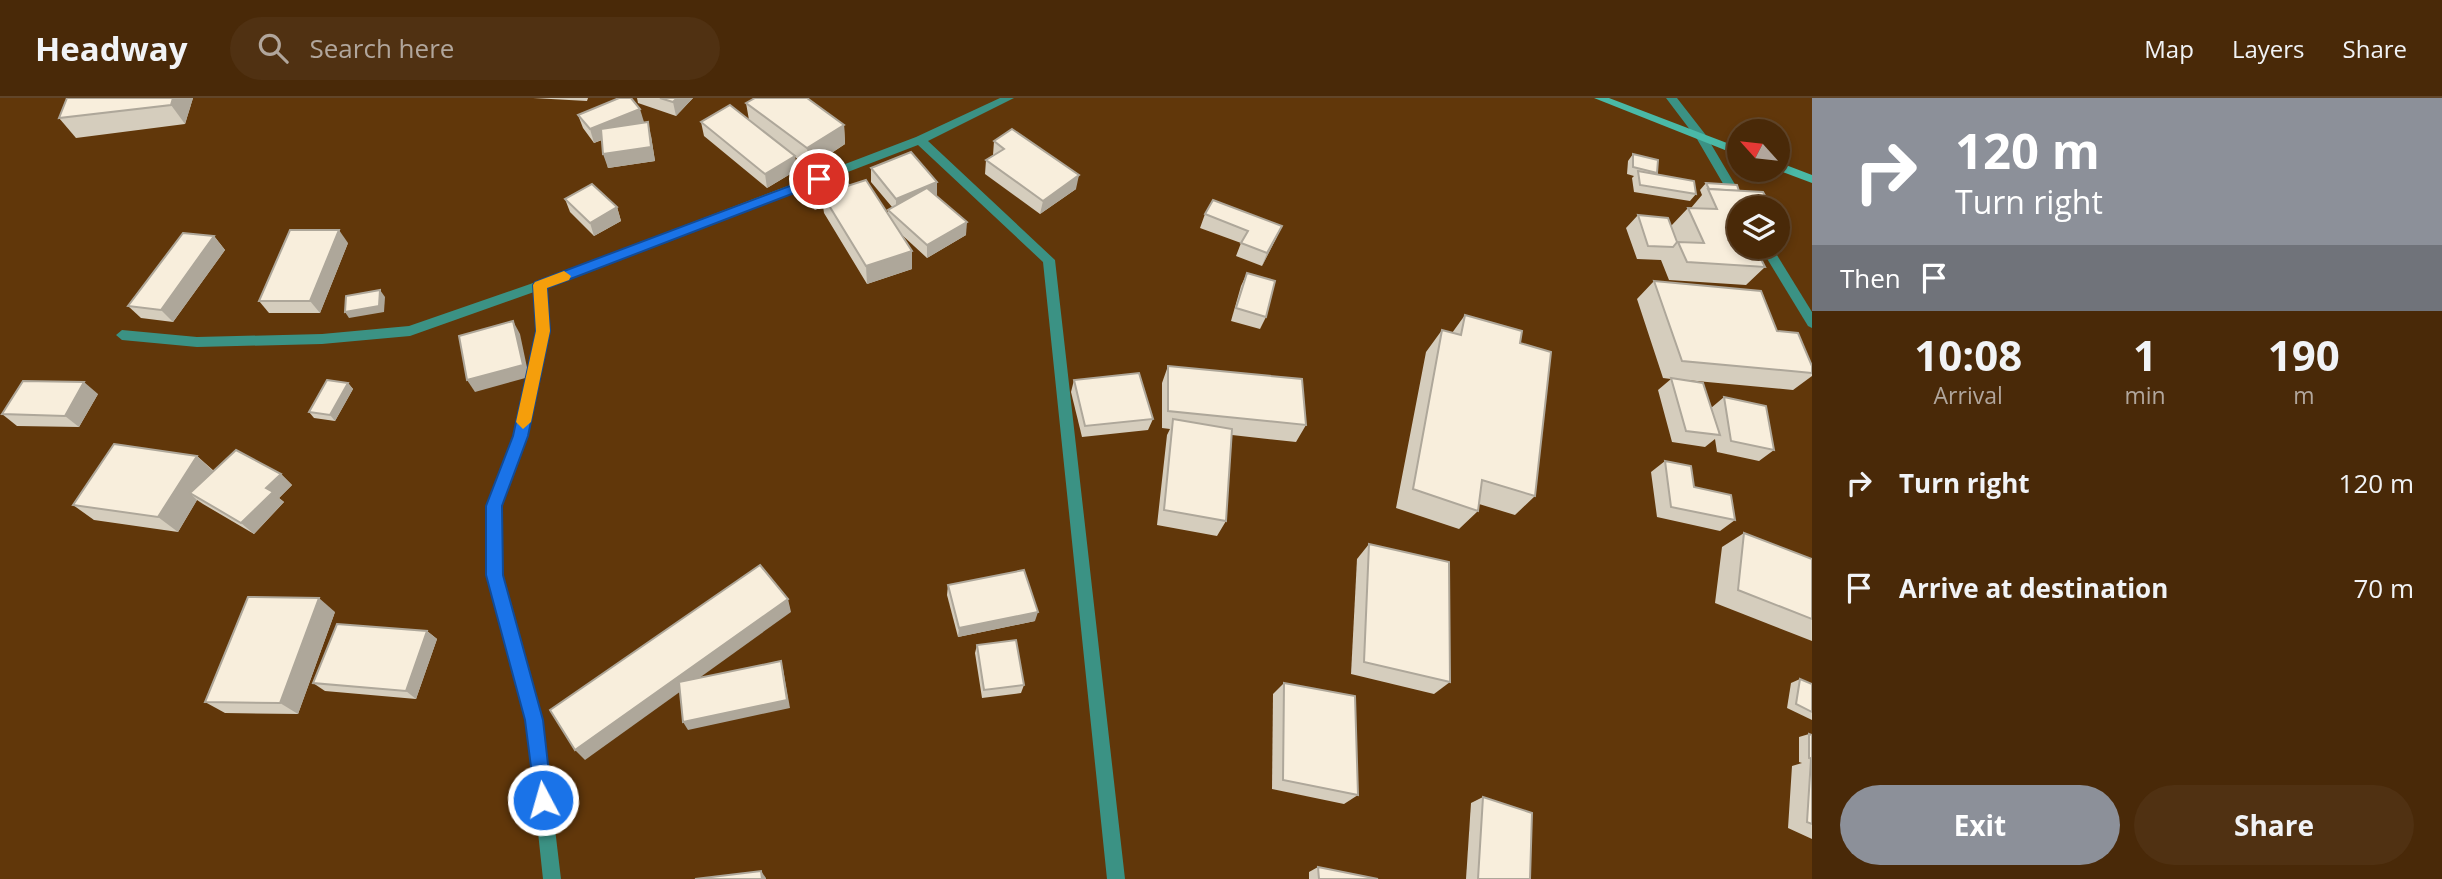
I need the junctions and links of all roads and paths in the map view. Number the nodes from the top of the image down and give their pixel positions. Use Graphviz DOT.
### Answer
graph roads {
  1 [pos="1009,98"];
  2 [pos="1599,98"];
  3 [pos="1671,98"];
  4 [pos="1701,137"];
  5 [pos="920,141"];
  6 [pos="1727,147"];
  7 [pos="1790,171"];
  8 [pos="1812,179"];
  9 [pos="1736,196"];
  10 [pos="1773,259"];
  11 [pos="540,285"];
  12 [pos="1812,323"];
  13 [pos="121,335"];
  14 [pos="552,879"];
  15 [pos="1116,879"];
  1 -- 5 [label="street"];
  2 -- 4 [label="main road"];
  3 -- 4 [label="street"];
  4 -- 6 [label="main road"];
  4 -- 9 [label="street"];
  5 -- 11 [label="street"];
  5 -- 15 [label="street"];
  7 -- 8 [label="main road"];
  10 -- 12 [label="street"];
  11 -- 13 [label="street"];
  11 -- 14 [label="street"];
}
